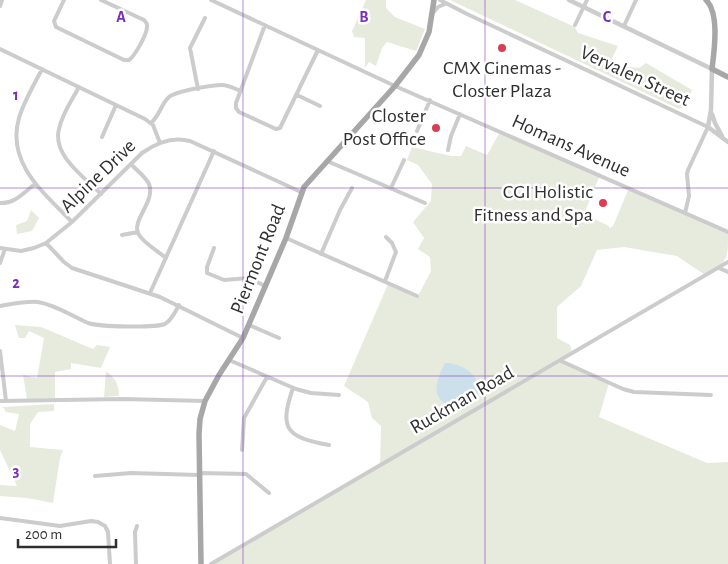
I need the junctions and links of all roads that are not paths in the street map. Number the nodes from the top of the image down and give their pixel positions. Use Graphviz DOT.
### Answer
graph roads {
  1 [pos="2,0"];
  2 [pos="64,0"];
  3 [pos="101,0"];
  4 [pos="211,0"];
  5 [pos="434,0"];
  6 [pos="440,0"];
  7 [pos="569,0"];
  8 [pos="587,0"];
  9 [pos="636,0"];
  10 [pos="709,1"];
  11 [pos="448,4"];
  12 [pos="0,6"];
  13 [pos="584,7"];
  14 [pos="432,15"];
  15 [pos="205,18"];
  16 [pos="265,25"];
  17 [pos="575,25"];
  18 [pos="624,26"];
  19 [pos="0,49"];
  20 [pos="318,50"];
  21 [pos="42,69"];
  22 [pos="712,69"];
  23 [pos="728,76"];
  24 [pos="395,86"];
  25 [pos="79,87"];
  26 [pos="198,89"];
  27 [pos="241,91"];
  28 [pos="297,95"];
  29 [pos="430,100"];
  30 [pos="116,105"];
  31 [pos="320,106"];
  32 [pos="711,110"];
  33 [pos="460,114"];
  34 [pos="151,123"];
  35 [pos="708,128"];
  36 [pos="417,131"];
  37 [pos="102,136"];
  38 [pos="724,138"];
  39 [pos="160,142"];
  40 [pos="728,142"];
  41 [pos="448,150"];
  42 [pos="214,151"];
  43 [pos="404,160"];
  44 [pos="327,161"];
  45 [pos="130,164"];
  46 [pos="35,184"];
  47 [pos="352,188"];
  48 [pos="392,188"];
  49 [pos="301,192"];
  50 [pos="101,194"];
  51 [pos="0,203"];
  52 [pos="426,203"];
  53 [pos="685,213"];
  54 [pos="72,222"];
  55 [pos="138,232"];
  56 [pos="728,232"];
  57 [pos="122,236"];
  58 [pos="386,237"];
  59 [pos="286,238"];
  60 [pos="46,243"];
  61 [pos="0,248"];
  62 [pos="214,248"];
  63 [pos="5,249"];
  64 [pos="321,254"];
  65 [pos="166,258"];
  66 [pos="728,262"];
  67 [pos="0,263"];
  68 [pos="719,268"];
  69 [pos="728,272"];
  70 [pos="385,281"];
  71 [pos="265,286"];
  72 [pos="150,293"];
  73 [pos="417,296"];
  74 [pos="179,305"];
  75 [pos="0,306"];
  76 [pos="249,326"];
  77 [pos="243,338"];
  78 [pos="280,338"];
  79 [pos="0,351"];
  80 [pos="229,360"];
  81 [pos="561,361"];
  82 [pos="267,377"];
  83 [pos="293,388"];
  84 [pos="339,395"];
  85 [pos="711,395"];
  86 [pos="0,401"];
  87 [pos="6,401"];
  88 [pos="205,401"];
  89 [pos="330,445"];
  90 [pos="242,450"];
  91 [pos="199,474"];
  92 [pos="95,476"];
  93 [pos="269,493"];
  94 [pos="0,518"];
  95 [pos="137,526"];
  96 [pos="110,564"];
  97 [pos="136,564"];
  98 [pos="201,564"];
  99 [pos="211,564"];
  1 -- 12 [label="street"];
  2 -- 3 [label="street"];
  4 -- 16 [label="street, Homans Avenue"];
  5 -- 14 [label="main road, Piermont Road"];
  6 -- 11 [label="street, Vervalen Street"];
  7 -- 13 [label="street"];
  8 -- 13 [label="street"];
  9 -- 18 [label="street"];
  10 -- 22 [label="main road"];
  11 -- 14 [label="street"];
  11 -- 35 [label="street, Vervalen Street"];
  13 -- 17 [label="street"];
  13 -- 18 [label="street"];
  14 -- 24 [label="main road, Piermont Road"];
  15 -- 26 [label="street"];
  16 -- 20 [label="street, Homans Avenue"];
  16 -- 27 [label="street"];
  18 -- 22 [label="street"];
  19 -- 21 [label="street"];
  20 -- 24 [label="street, Homans Avenue"];
  20 -- 28 [label="street"];
  21 -- 25 [label="street"];
  21 -- 46 [label="street"];
  22 -- 23 [label="main road"];
  22 -- 32 [label="street"];
  24 -- 29 [label="street, Homans Avenue"];
  24 -- 44 [label="main road, Piermont Road"];
  25 -- 30 [label="street"];
  25 -- 50 [label="street"];
  26 -- 27 [label="street"];
  26 -- 34 [label="street"];
  27 -- 28 [label="street"];
  28 -- 31 [label="street"];
  29 -- 33 [label="street, Homans Avenue"];
  29 -- 36 [label="street"];
  30 -- 34 [label="street"];
  30 -- 37 [label="street"];
  32 -- 35 [label="street"];
  32 -- 38 [label="street"];
  33 -- 41 [label="street"];
  33 -- 53 [label="street, Homans Avenue"];
  34 -- 39 [label="street"];
  35 -- 38 [label="street"];
  35 -- 53 [label="street"];
  38 -- 40 [label="street"];
  39 -- 42 [label="street, Alpine Drive"];
  39 -- 45 [label="street, Alpine Drive"];
  42 -- 49 [label="street, Alpine Drive"];
  42 -- 65 [label="street"];
  43 -- 48 [label="street"];
  44 -- 48 [label="street"];
  44 -- 49 [label="main road, Piermont Road"];
  45 -- 50 [label="street, Alpine Drive"];
  45 -- 55 [label="street"];
  46 -- 51 [label="street"];
  46 -- 54 [label="street"];
  47 -- 64 [label="street"];
  48 -- 52 [label="street"];
  49 -- 59 [label="main road, Piermont Road"];
  50 -- 54 [label="street, Alpine Drive"];
  53 -- 56 [label="street, Homans Avenue"];
  54 -- 60 [label="street, Alpine Drive"];
  55 -- 57 [label="street"];
  55 -- 65 [label="street"];
  58 -- 70 [label="street"];
  59 -- 64 [label="street"];
  59 -- 71 [label="main road, Piermont Road"];
  60 -- 63 [label="street, Alpine Drive"];
  60 -- 72 [label="street"];
  61 -- 63 [label="street, Alpine Drive"];
  62 -- 71 [label="street"];
  63 -- 67 [label="street"];
  64 -- 70 [label="street"];
  65 -- 72 [label="street"];
  66 -- 68 [label="street, Ruckman Road"];
  68 -- 69 [label="street"];
  68 -- 81 [label="street, Ruckman Road"];
  70 -- 73 [label="street"];
  71 -- 76 [label="main road, Piermont Road"];
  72 -- 74 [label="street"];
  74 -- 75 [label="street"];
  74 -- 77 [label="street"];
  76 -- 77 [label="main road, Piermont Road"];
  76 -- 78 [label="street"];
  77 -- 80 [label="main road, Piermont Road"];
  79 -- 87 [label="street"];
  80 -- 82 [label="street"];
  80 -- 88 [label="main road, Piermont Road"];
  81 -- 85 [label="street"];
  81 -- 99 [label="street, Ruckman Road"];
  82 -- 83 [label="street"];
  82 -- 90 [label="street"];
  83 -- 84 [label="street"];
  83 -- 89 [label="street"];
  86 -- 87 [label="street"];
  87 -- 88 [label="street"];
  88 -- 91 [label="main road, Piermont Road"];
  91 -- 92 [label="street"];
  91 -- 93 [label="street"];
  91 -- 98 [label="main road, Piermont Road"];
  94 -- 96 [label="street"];
  95 -- 97 [label="street"];
}
